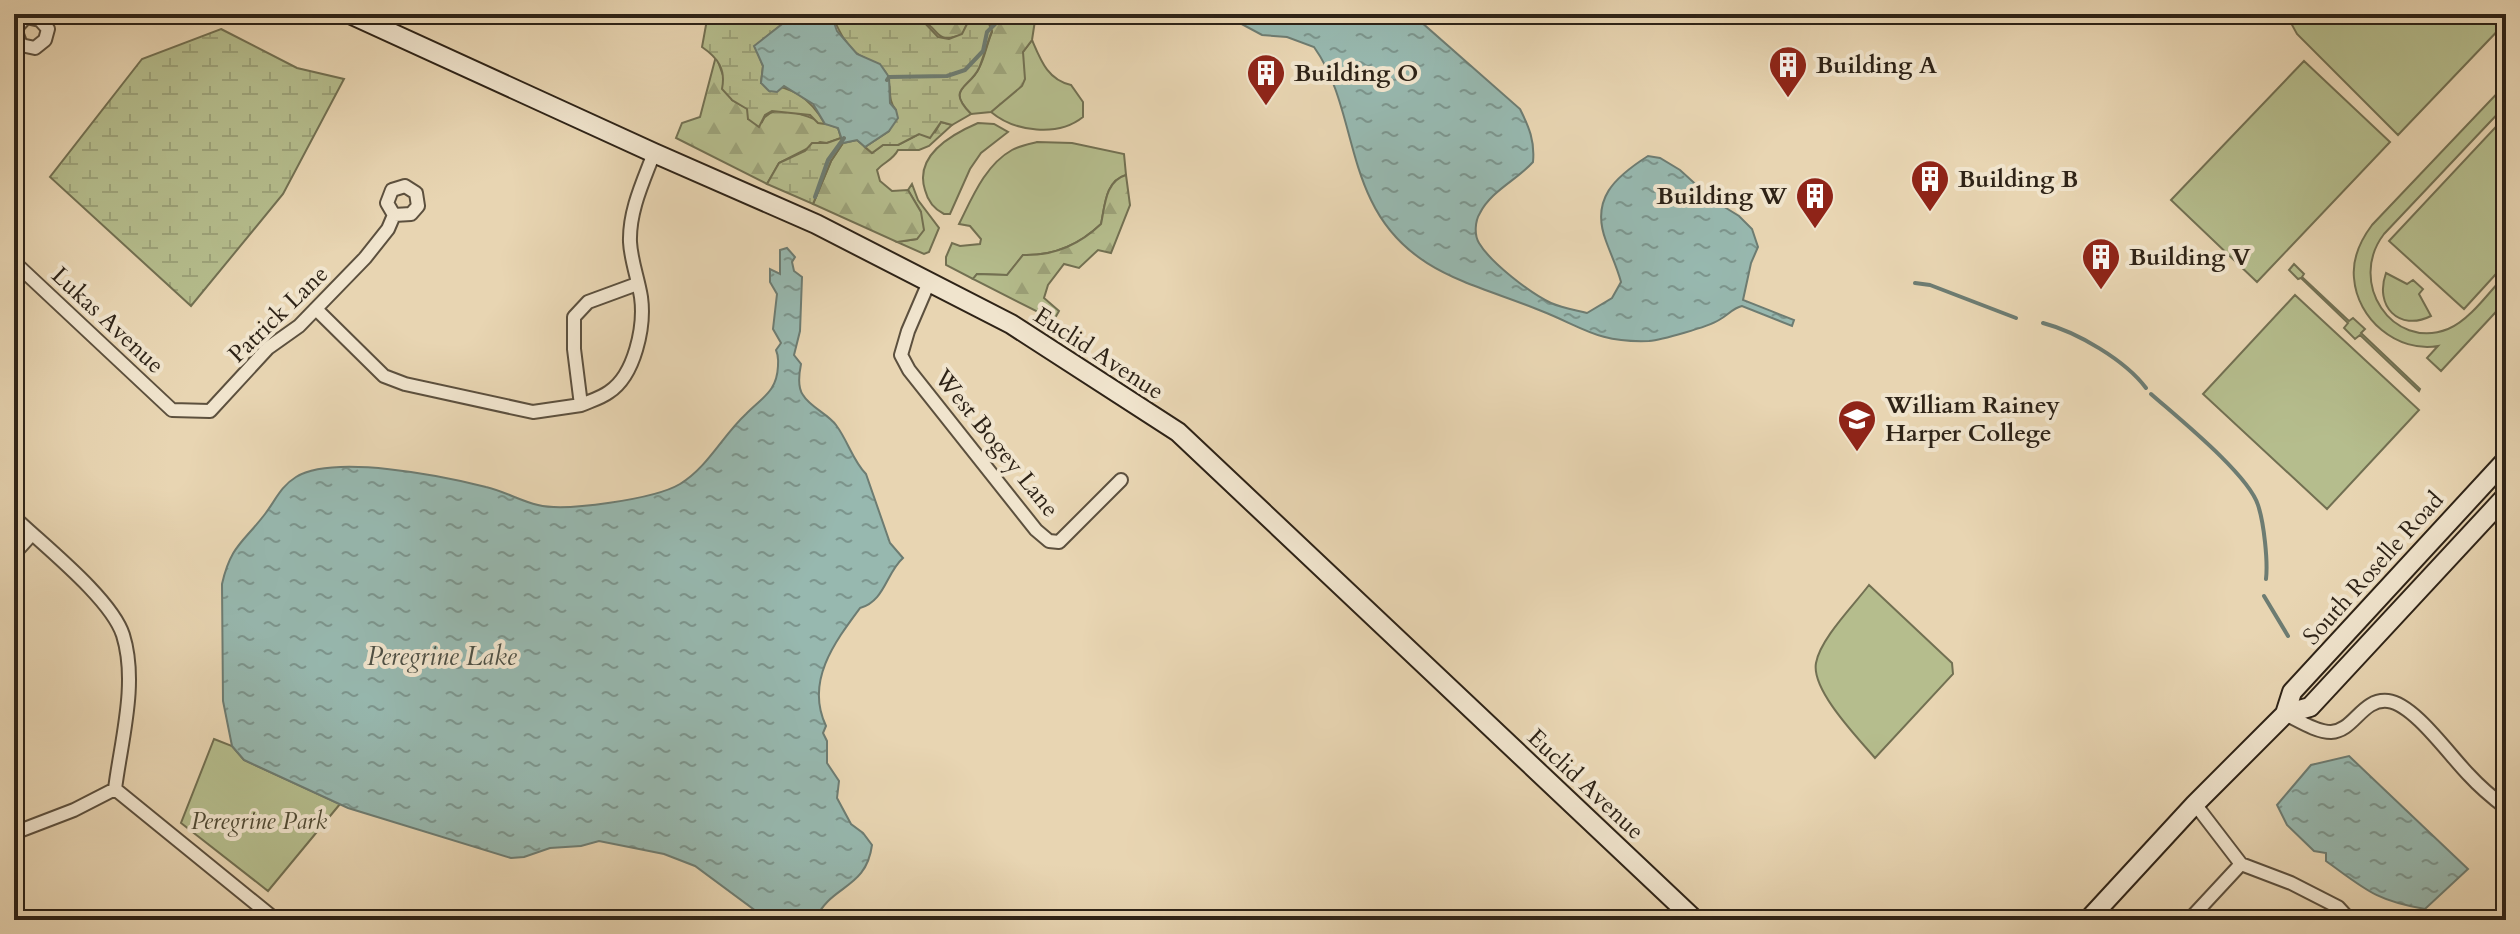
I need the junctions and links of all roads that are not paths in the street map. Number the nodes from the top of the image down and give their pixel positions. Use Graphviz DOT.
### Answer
graph roads {
  1 [pos="350,14"];
  2 [pos="654,153"];
  3 [pos="394,215"];
  4 [pos="14,262"];
  5 [pos="929,282"];
  6 [pos="637,284"];
  7 [pos="316,309"];
  8 [pos="581,405"];
  9 [pos="172,410"];
  10 [pos="2506,460"];
  11 [pos="1121,480"];
  12 [pos="2506,496"];
  13 [pos="14,517"];
  14 [pos="32,534"];
  15 [pos="14,554"];
  16 [pos="2285,714"];
  17 [pos="115,789"];
  18 [pos="2195,804"];
  19 [pos="2506,808"];
  20 [pos="14,833"];
  21 [pos="2241,864"];
  22 [pos="271,919"];
  23 [pos="2190,919"];
  24 [pos="1695,920"];
  25 [pos="2088,920"];
  26 [pos="2350,920"];
  1 -- 2 [label="main road, Euclid Avenue"];
  2 -- 5 [label="main road, Euclid Avenue"];
  2 -- 6 [label="street"];
  3 -- 7 [label="street, Patrick Lane"];
  4 -- 9 [label="street, Lukas Avenue"];
  5 -- 11 [label="street, West Bogey Lane"];
  5 -- 24 [label="main road, Euclid Avenue"];
  6 -- 8 [label="street"];
  6 -- 8 [label="street"];
  7 -- 8 [label="street"];
  7 -- 9 [label="street, Patrick Lane"];
  10 -- 16 [label="main road, South Roselle Road"];
  12 -- 16 [label="main road, South Roselle Road"];
  13 -- 14 [label="street"];
  14 -- 15 [label="street"];
  14 -- 17 [label="street"];
  16 -- 18 [label="main road, South Roselle Road"];
  16 -- 19 [label="street"];
  17 -- 20 [label="street"];
  17 -- 22 [label="street"];
  18 -- 21 [label="street"];
  18 -- 25 [label="main road, South Roselle Road"];
  21 -- 23 [label="street"];
  21 -- 26 [label="street"];
}
